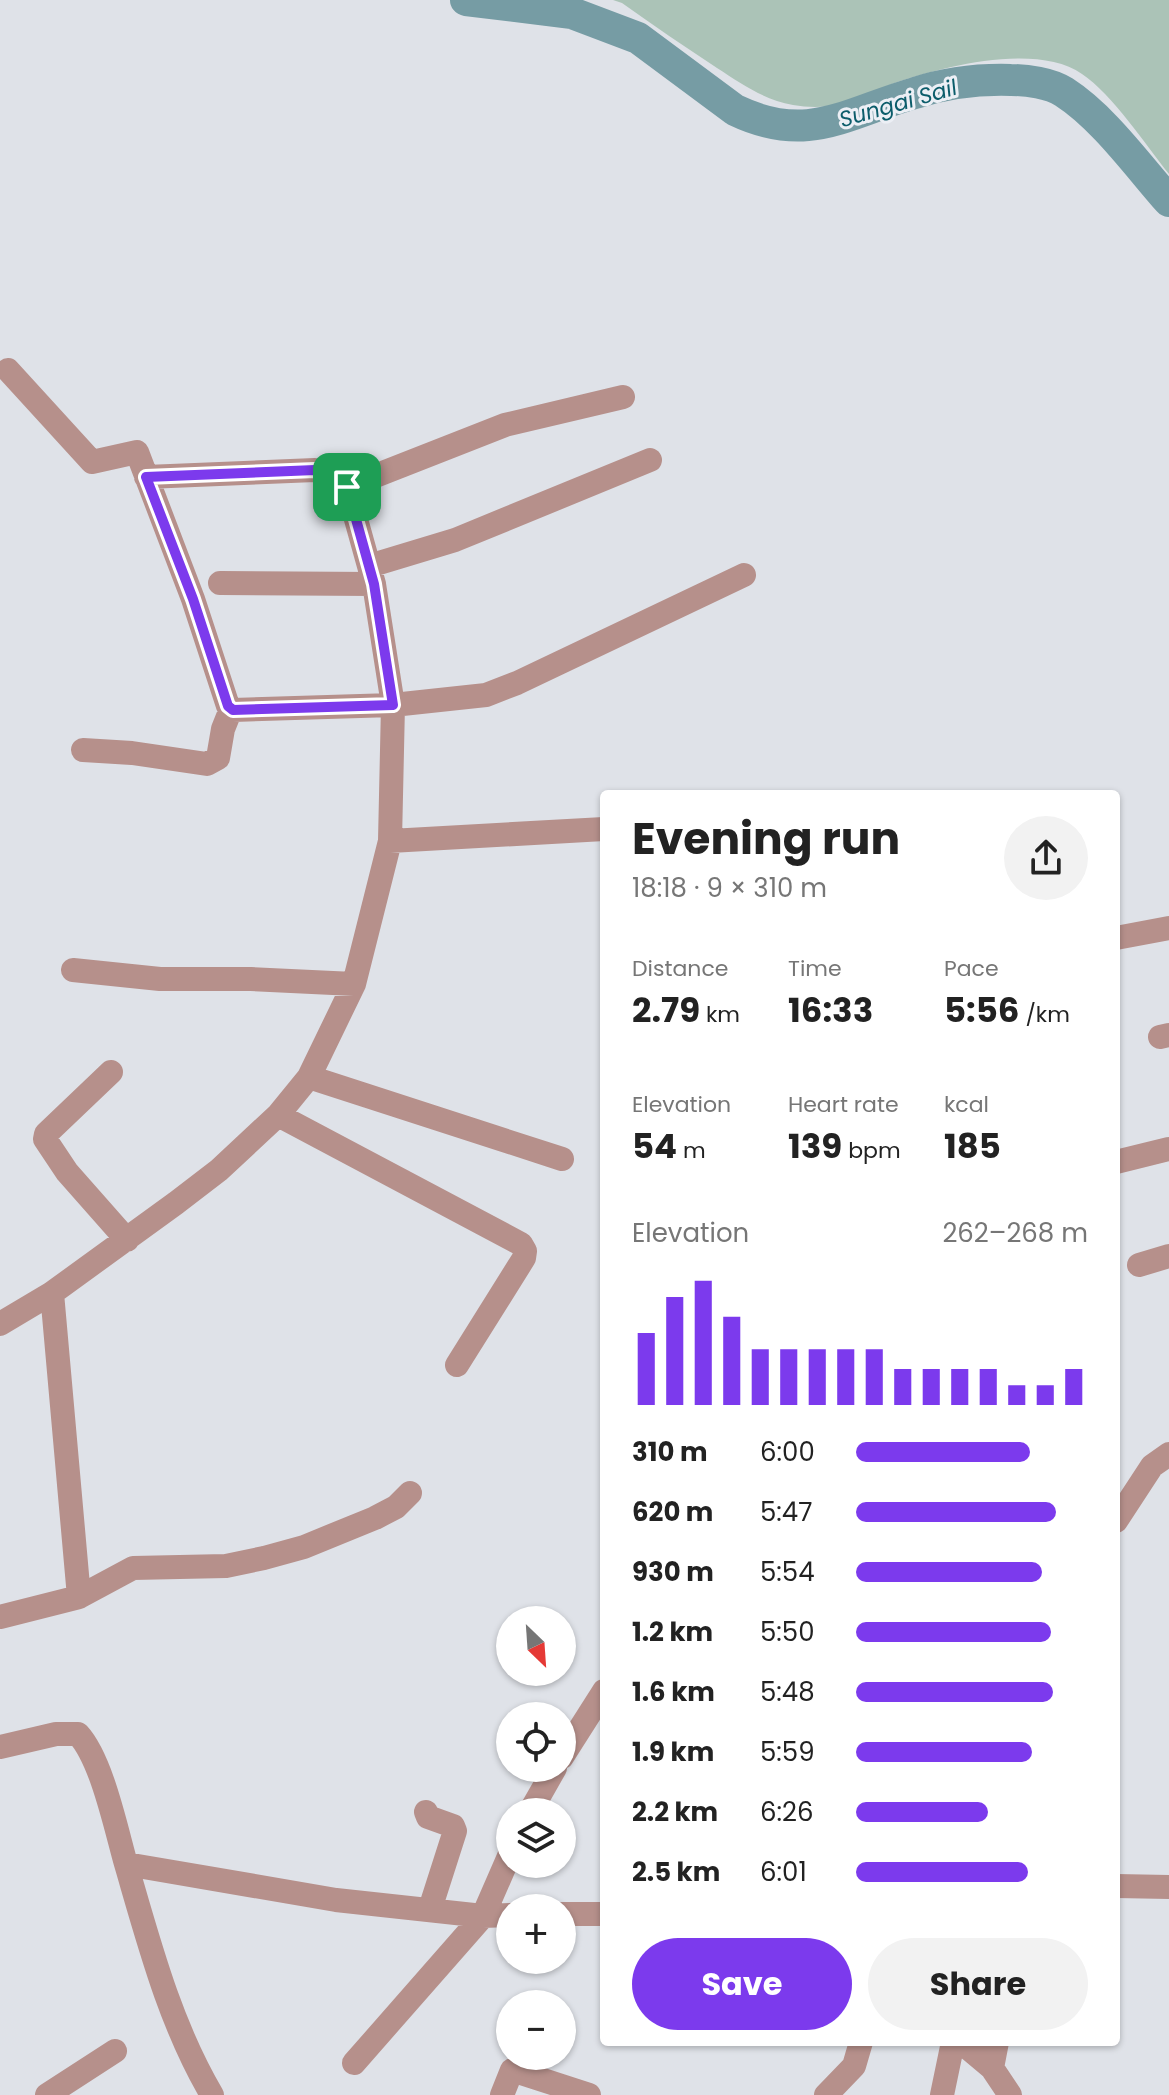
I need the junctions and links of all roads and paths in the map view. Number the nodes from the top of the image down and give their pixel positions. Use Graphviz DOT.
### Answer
graph roads {
  1 [pos="8,370"];
  2 [pos="623,397"];
  3 [pos="650,460"];
  4 [pos="146,477"];
  5 [pos="347,487"];
  6 [pos="371,575"];
  7 [pos="744,575"];
  8 [pos="220,583"];
  9 [pos="393,705"];
  10 [pos="231,709"];
  11 [pos="83,750"];
  12 [pos="600,829"];
  13 [pos="390,841"];
  14 [pos="1169,928"];
  15 [pos="1120,937"];
  16 [pos="73,970"];
  17 [pos="354,984"];
  18 [pos="111,1072"];
  19 [pos="309,1077"];
  20 [pos="278,1115"];
  21 [pos="1169,1149"];
  22 [pos="562,1159"];
  23 [pos="1120,1161"];
  24 [pos="127,1240"];
  25 [pos="1169,1256"];
  26 [pos="1139,1265"];
  27 [pos="52,1293"];
  28 [pos="0,1324"];
  29 [pos="457,1365"];
  30 [pos="1169,1454"];
  31 [pos="410,1493"];
  32 [pos="1120,1515"];
  33 [pos="79,1597"];
  34 [pos="0,1617"];
  35 [pos="600,1697"];
  36 [pos="576,1735"];
  37 [pos="0,1747"];
  38 [pos="426,1812"];
  39 [pos="126,1864"];
  40 [pos="500,1878"];
  41 [pos="1120,1886"];
  42 [pos="1169,1887"];
  43 [pos="430,1909"];
  44 [pos="576,1914"];
  45 [pos="600,1914"];
  46 [pos="483,1916"];
  47 [pos="496,1916"];
  48 [pos="860,2046"];
  49 [pos="952,2046"];
  50 [pos="966,2046"];
  51 [pos="996,2046"];
  52 [pos="115,2051"];
  53 [pos="354,2063"];
  54 [pos="992,2068"];
  55 [pos="47,2095"];
  56 [pos="212,2095"];
  57 [pos="502,2095"];
  58 [pos="589,2095"];
  59 [pos="826,2095"];
  60 [pos="942,2095"];
  61 [pos="1010,2095"];
  1 -- 4 [label="street"];
  2 -- 5 [label="street"];
  3 -- 6 [label="street"];
  4 -- 5 [label="street"];
  4 -- 10 [label="street"];
  5 -- 6 [label="street"];
  6 -- 8 [label="street"];
  6 -- 9 [label="street"];
  7 -- 9 [label="street"];
  9 -- 10 [label="street"];
  9 -- 13 [label="street"];
  10 -- 11 [label="street"];
  12 -- 13 [label="street"];
  13 -- 17 [label="street"];
  14 -- 15 [label="street"];
  16 -- 17 [label="street"];
  17 -- 19 [label="street"];
  18 -- 24 [label="street"];
  19 -- 20 [label="street"];
  19 -- 22 [label="street"];
  20 -- 24 [label="street"];
  20 -- 29 [label="street"];
  21 -- 23 [label="street"];
  24 -- 27 [label="street"];
  25 -- 26 [label="street"];
  27 -- 28 [label="street"];
  27 -- 33 [label="street"];
  30 -- 32 [label="street"];
  31 -- 33 [label="street"];
  33 -- 34 [label="street"];
  35 -- 36 [label="street"];
  37 -- 39 [label="street"];
  38 -- 43 [label="street"];
  39 -- 43 [label="street"];
  39 -- 56 [label="street"];
  40 -- 46 [label="street"];
  41 -- 42 [label="street"];
  43 -- 46 [label="street"];
  44 -- 45 [label="street"];
  46 -- 47 [label="street"];
  46 -- 53 [label="street"];
  48 -- 59 [label="street"];
  49 -- 60 [label="street"];
  50 -- 54 [label="street"];
  51 -- 54 [label="street"];
  52 -- 55 [label="street"];
  54 -- 61 [label="street"];
  57 -- 58 [label="street"];
}
